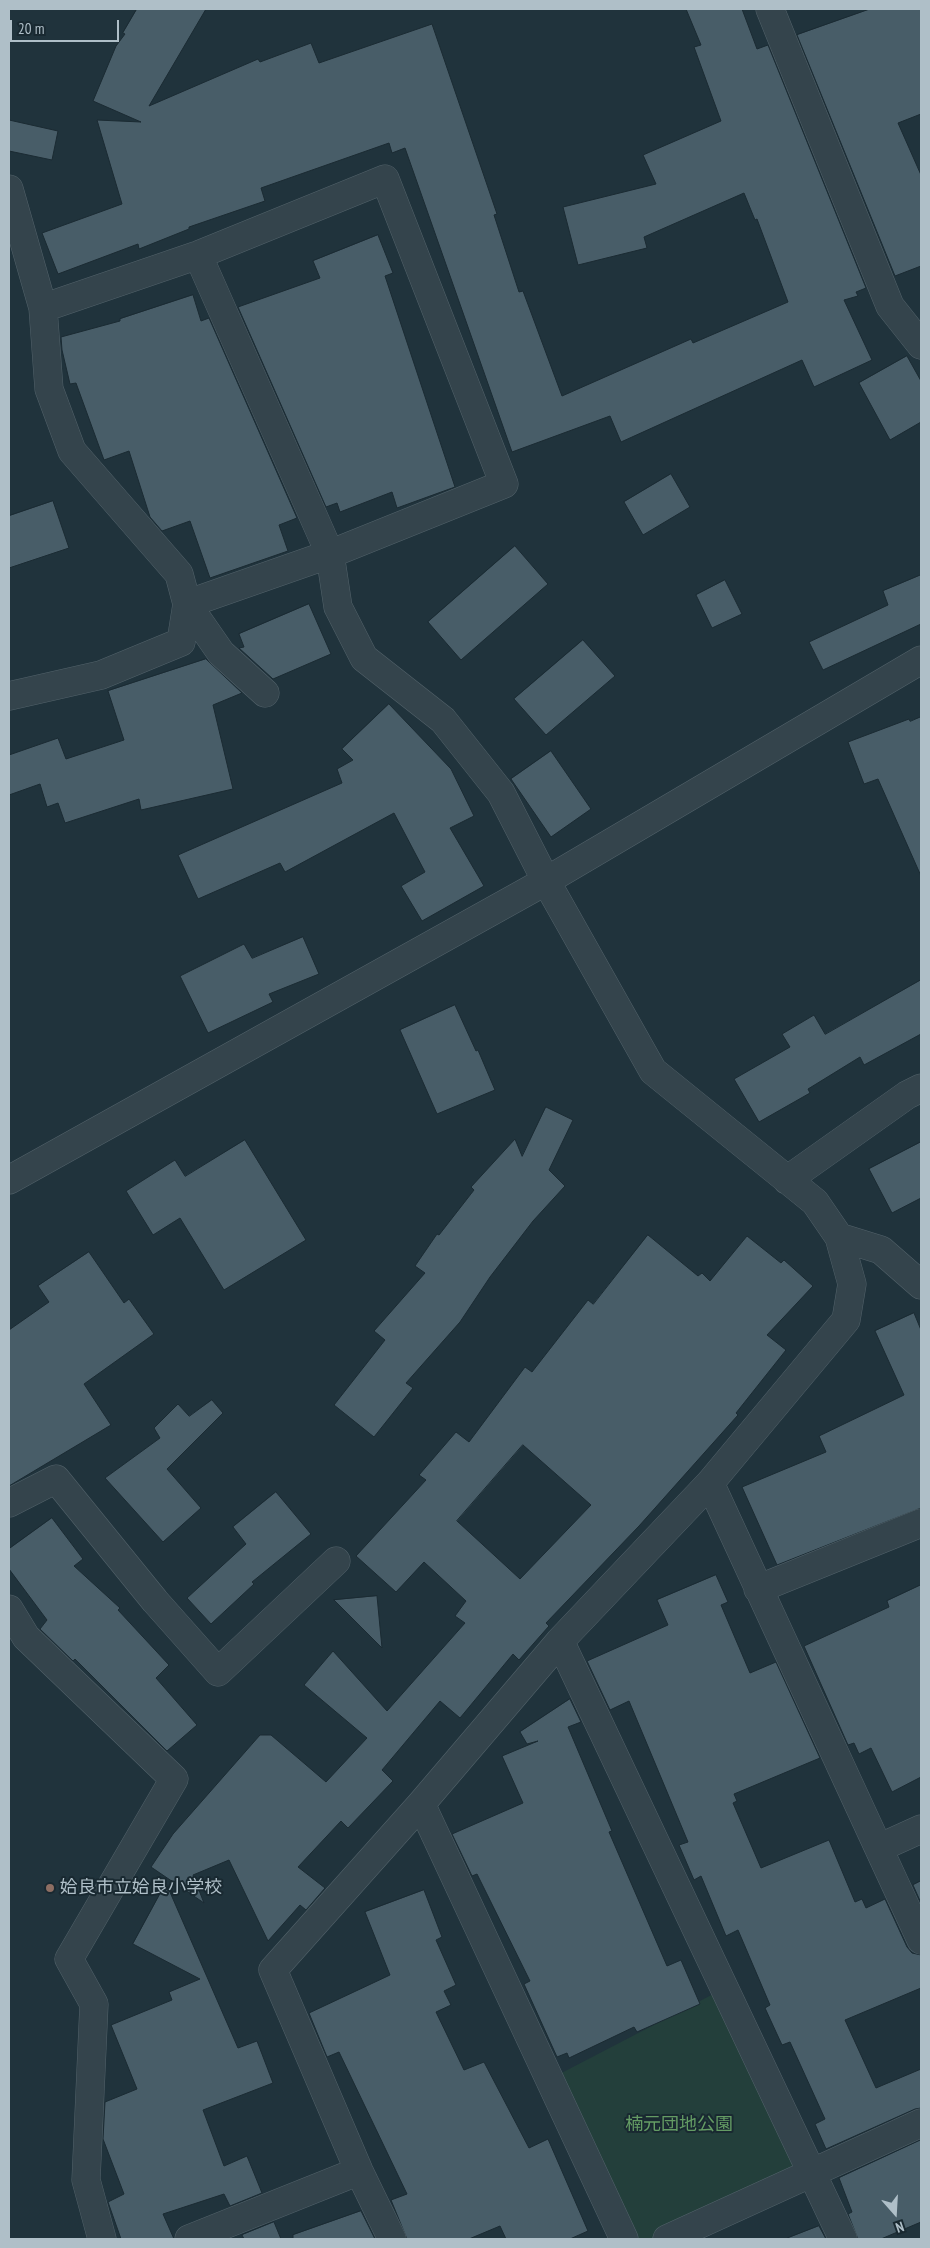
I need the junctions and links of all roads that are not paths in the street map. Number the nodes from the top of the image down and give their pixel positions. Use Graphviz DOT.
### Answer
graph roads {
  1 [pos="770,9"];
  2 [pos="9,189"];
  3 [pos="198,254"];
  4 [pos="44,308"];
  5 [pos="921,346"];
  6 [pos="330,554"];
  7 [pos="187,604"];
  8 [pos="921,660"];
  9 [pos="265,692"];
  10 [pos="9,696"];
  11 [pos="546,881"];
  12 [pos="921,1088"];
  13 [pos="9,1180"];
  14 [pos="787,1180"];
  15 [pos="839,1238"];
  16 [pos="921,1285"];
  17 [pos="710,1483"];
  18 [pos="9,1503"];
  19 [pos="921,1522"];
  20 [pos="336,1561"];
  21 [pos="758,1589"];
  22 [pos="9,1609"];
  23 [pos="560,1641"];
  24 [pos="421,1804"];
  25 [pos="921,1829"];
  26 [pos="879,1848"];
  27 [pos="921,1940"];
  28 [pos="921,2123"];
  29 [pos="359,2171"];
  30 [pos="814,2174"];
  31 [pos="102,2239"];
  32 [pos="189,2239"];
  33 [pos="392,2239"];
  34 [pos="624,2239"];
  35 [pos="667,2239"];
  36 [pos="843,2239"];
  1 -- 5 [label="street"];
  2 -- 4 [label="street"];
  3 -- 4 [label="street"];
  3 -- 6 [label="street"];
  3 -- 6 [label="street"];
  4 -- 7 [label="street"];
  6 -- 7 [label="street"];
  6 -- 11 [label="street"];
  7 -- 9 [label="street"];
  7 -- 10 [label="street"];
  8 -- 11 [label="street"];
  11 -- 13 [label="street"];
  11 -- 14 [label="street"];
  12 -- 14 [label="street"];
  14 -- 15 [label="street"];
  15 -- 16 [label="street"];
  15 -- 17 [label="street"];
  17 -- 21 [label="street"];
  17 -- 23 [label="street"];
  18 -- 20 [label="street"];
  19 -- 21 [label="street"];
  21 -- 26 [label="street"];
  22 -- 31 [label="street"];
  23 -- 24 [label="street"];
  23 -- 30 [label="street"];
  24 -- 29 [label="street"];
  24 -- 34 [label="street"];
  25 -- 26 [label="street"];
  26 -- 27 [label="street"];
  28 -- 30 [label="street"];
  29 -- 32 [label="street"];
  29 -- 33 [label="street"];
  30 -- 35 [label="street"];
  30 -- 36 [label="street"];
}
